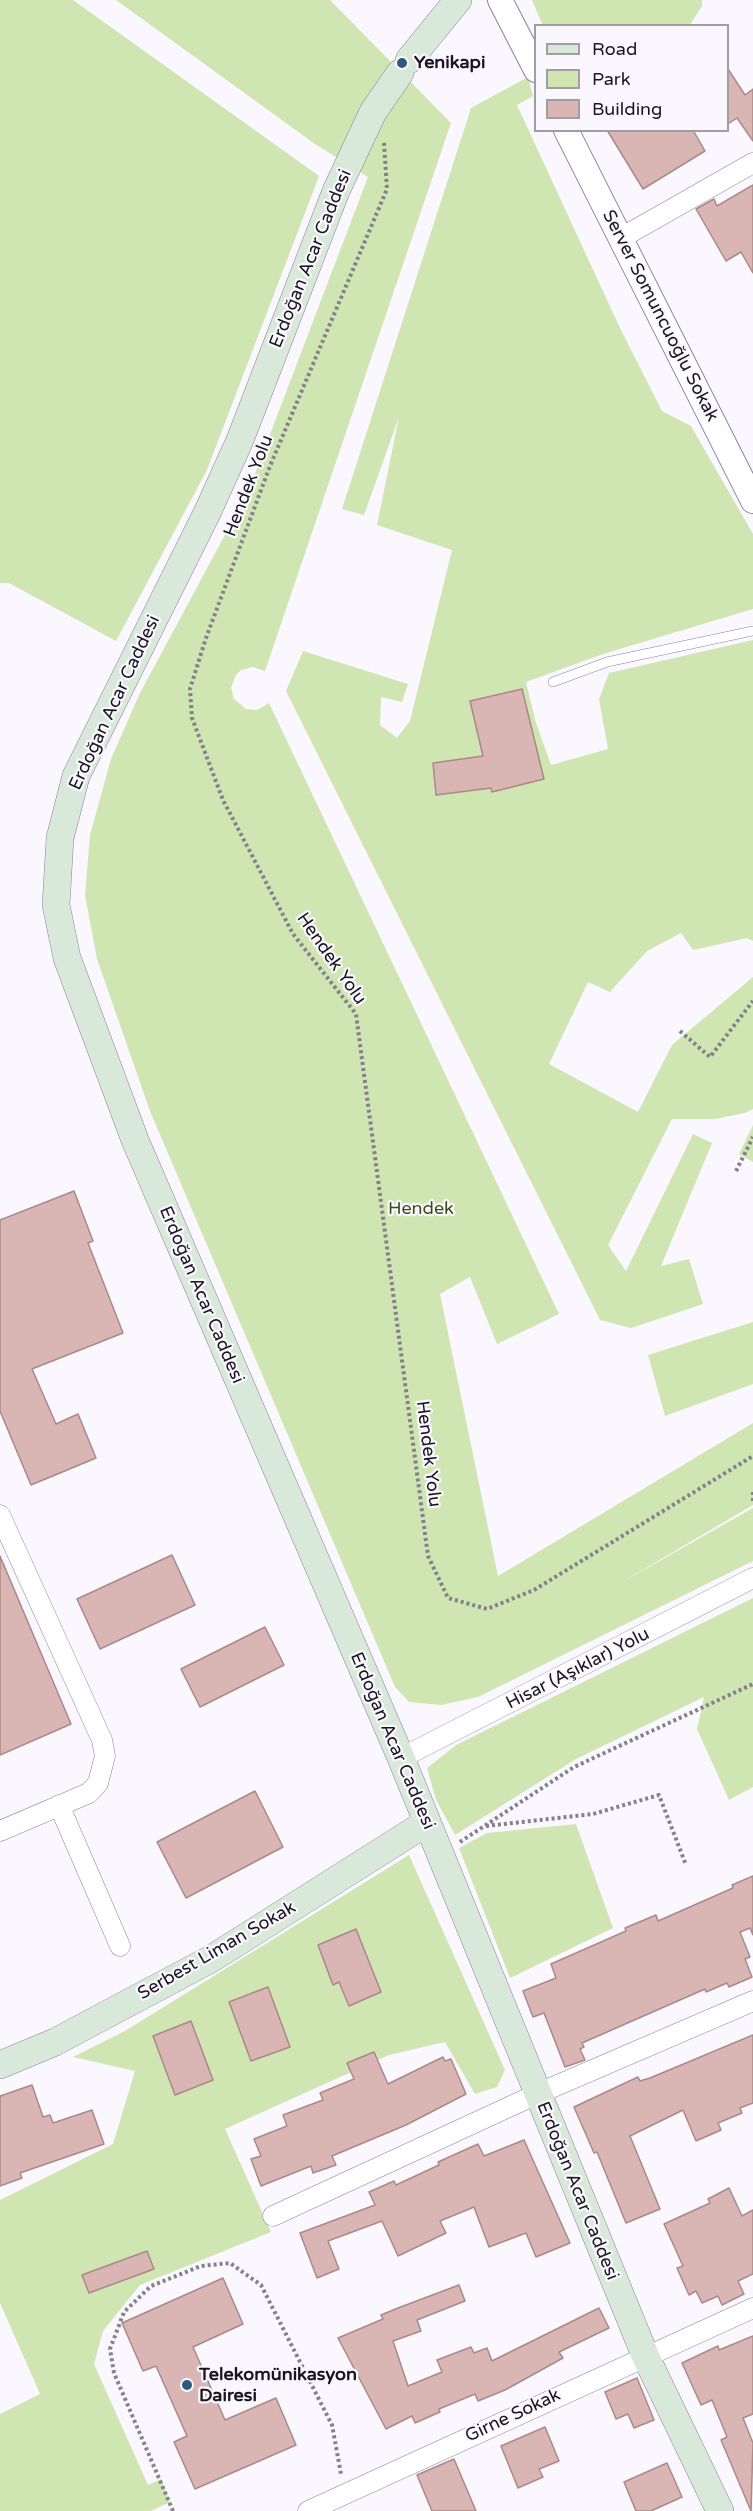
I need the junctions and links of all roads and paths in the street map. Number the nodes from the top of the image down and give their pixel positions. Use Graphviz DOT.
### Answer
graph roads {
  1 [pos="458,0"];
  2 [pos="500,0"];
  3 [pos="534,66"];
  4 [pos="373,112"];
  5 [pos="567,132"];
  6 [pos="752,166"];
  7 [pos="621,238"];
  8 [pos="752,497"];
  9 [pos="753,631"];
  10 [pos="553,682"];
  11 [pos="753,1001"];
  12 [pos="680,1031"];
  13 [pos="753,1137"];
  14 [pos="736,1171"];
  15 [pos="753,1456"];
  16 [pos="753,1491"];
  17 [pos="753,1502"];
  18 [pos="0,1515"];
  19 [pos="753,1578"];
  20 [pos="753,1684"];
  21 [pos="401,1758"];
  22 [pos="59,1805"];
  23 [pos="426,1823"];
  24 [pos="484,1826"];
  25 [pos="0,1831"];
  26 [pos="440,1856"];
  27 [pos="686,1864"];
  28 [pos="120,1946"];
  29 [pos="753,2001"];
  30 [pos="0,2065"];
  31 [pos="537,2094"];
  32 [pos="273,2216"];
  33 [pos="753,2308"];
  34 [pos="645,2355"];
  35 [pos="344,2495"];
  36 [pos="173,2511"];
  37 [pos="308,2511"];
  38 [pos="720,2511"];
  1 -- 4 [label="main road, Erdoğan Acar Caddesi"];
  2 -- 3 [label="street"];
  4 -- 15 [label="path, Hendek Yolu"];
  4 -- 21 [label="main road, Erdoğan Acar Caddesi"];
  5 -- 7 [label="street, Server Somuncuoğlu Sokak"];
  6 -- 7 [label="street"];
  7 -- 8 [label="street, Server Somuncuoğlu Sokak"];
  9 -- 10 [label="lane"];
  11 -- 12 [label="path"];
  13 -- 14 [label="path"];
  16 -- 17 [label="path"];
  18 -- 22 [label="street"];
  19 -- 21 [label="street, Hisar (Aşıklar) Yolu"];
  20 -- 24 [label="path"];
  21 -- 23 [label="main road, Erdoğan Acar Caddesi"];
  22 -- 25 [label="street"];
  22 -- 28 [label="street"];
  23 -- 26 [label="main road, Erdoğan Acar Caddesi"];
  23 -- 30 [label="main road, Serbest Liman Sokak"];
  24 -- 26 [label="path"];
  24 -- 27 [label="path"];
  26 -- 31 [label="main road, Erdoğan Acar Caddesi"];
  29 -- 31 [label="street"];
  31 -- 32 [label="street"];
  31 -- 34 [label="main road, Erdoğan Acar Caddesi"];
  33 -- 34 [label="street, Girne Sokak"];
  34 -- 35 [label="street, Girne Sokak"];
  34 -- 38 [label="main road, Erdoğan Acar Caddesi"];
  35 -- 36 [label="path"];
  35 -- 37 [label="street, Girne Sokak"];
}
